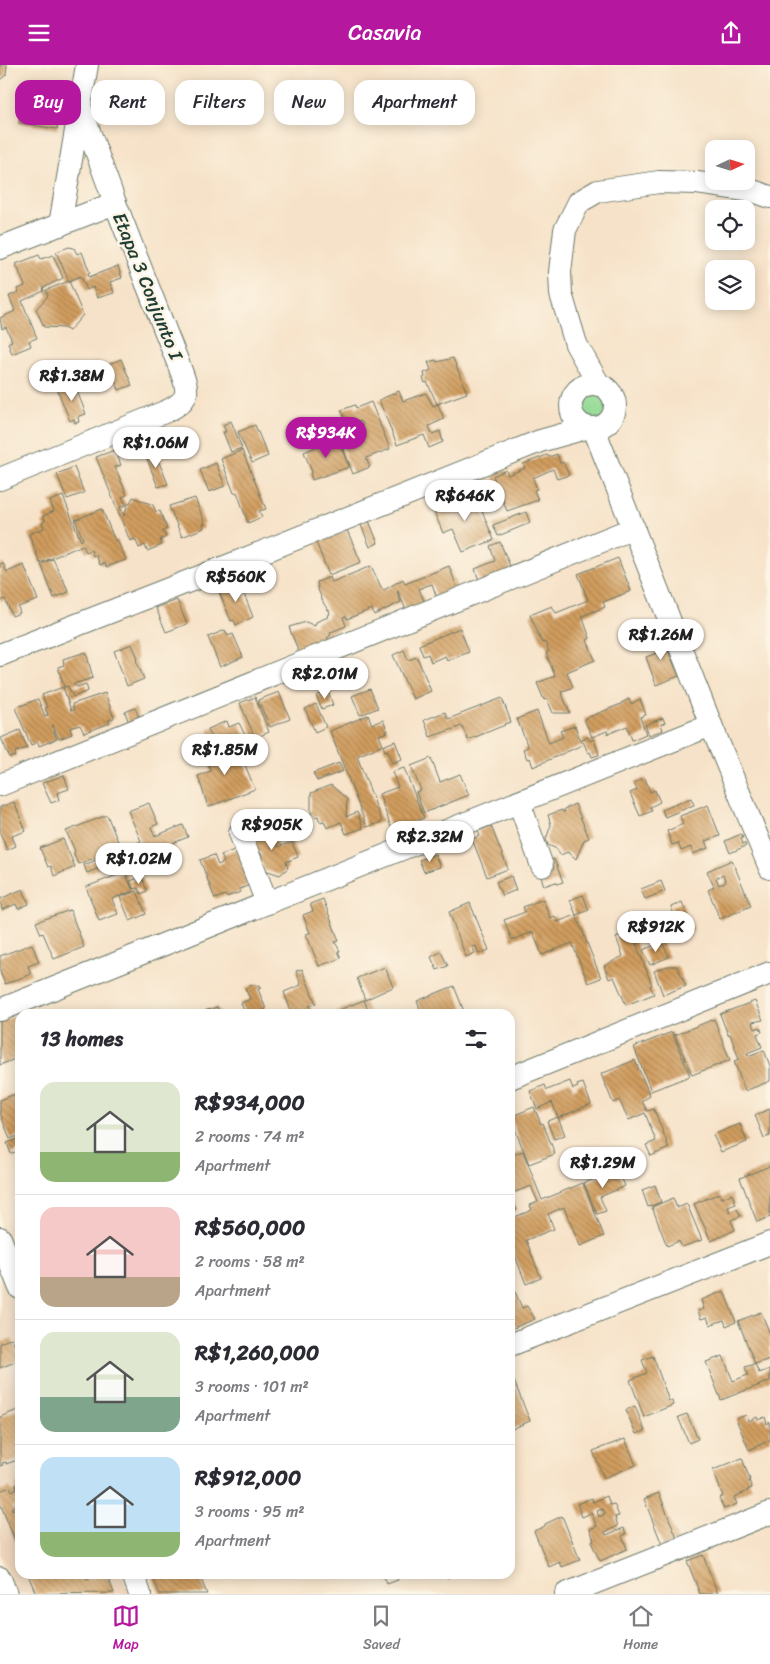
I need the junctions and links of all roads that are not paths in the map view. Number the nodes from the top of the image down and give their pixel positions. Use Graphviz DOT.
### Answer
graph roads {
  1 [pos="88,65"];
  2 [pos="81,109"];
  3 [pos="78,125"];
  4 [pos="770,197"];
  5 [pos="115,203"];
  6 [pos="60,225"];
  7 [pos="0,249"];
  8 [pos="576,344"];
  9 [pos="599,385"];
  10 [pos="573,400"];
  11 [pos="590,428"];
  12 [pos="540,441"];
  13 [pos="0,479"];
  14 [pos="634,529"];
  15 [pos="0,655"];
  16 [pos="712,725"];
  17 [pos="0,785"];
  18 [pos="519,802"];
  19 [pos="240,833"];
  20 [pos="542,866"];
  21 [pos="770,868"];
  22 [pos="267,903"];
  23 [pos="770,973"];
  24 [pos="0,1010"];
  25 [pos="515,1075"];
  26 [pos="0,1238"];
  27 [pos="770,1243"];
  28 [pos="15,1270"];
  29 [pos="515,1343"];
  30 [pos="770,1513"];
  31 [pos="0,1578"];
  32 [pos="134,1579"];
  33 [pos="6,1594"];
  34 [pos="140,1594"];
  35 [pos="566,1594"];
  1 -- 2 [label="street"];
  2 -- 5 [label="street"];
  3 -- 6 [label="street"];
  4 -- 8 [label="street"];
  5 -- 6 [label="street, Etapa 3 Conjunto I"];
  5 -- 13 [label="street, Etapa 3 Conjunto I"];
  6 -- 7 [label="street, Etapa 3 Conjunto I"];
  8 -- 9 [label="street"];
  8 -- 10 [label="street"];
  9 -- 10 [label="street"];
  9 -- 11 [label="street"];
  10 -- 11 [label="street"];
  10 -- 12 [label="street"];
  11 -- 12 [label="street"];
  11 -- 14 [label="street"];
  12 -- 15 [label="street"];
  14 -- 16 [label="street"];
  14 -- 17 [label="street"];
  16 -- 18 [label="street"];
  16 -- 21 [label="street"];
  18 -- 20 [label="street"];
  18 -- 22 [label="street"];
  19 -- 22 [label="street"];
  22 -- 24 [label="street"];
  23 -- 25 [label="street"];
  26 -- 28 [label="street"];
  27 -- 29 [label="street"];
  30 -- 35 [label="street"];
  31 -- 33 [label="street"];
  32 -- 34 [label="street"];
}
